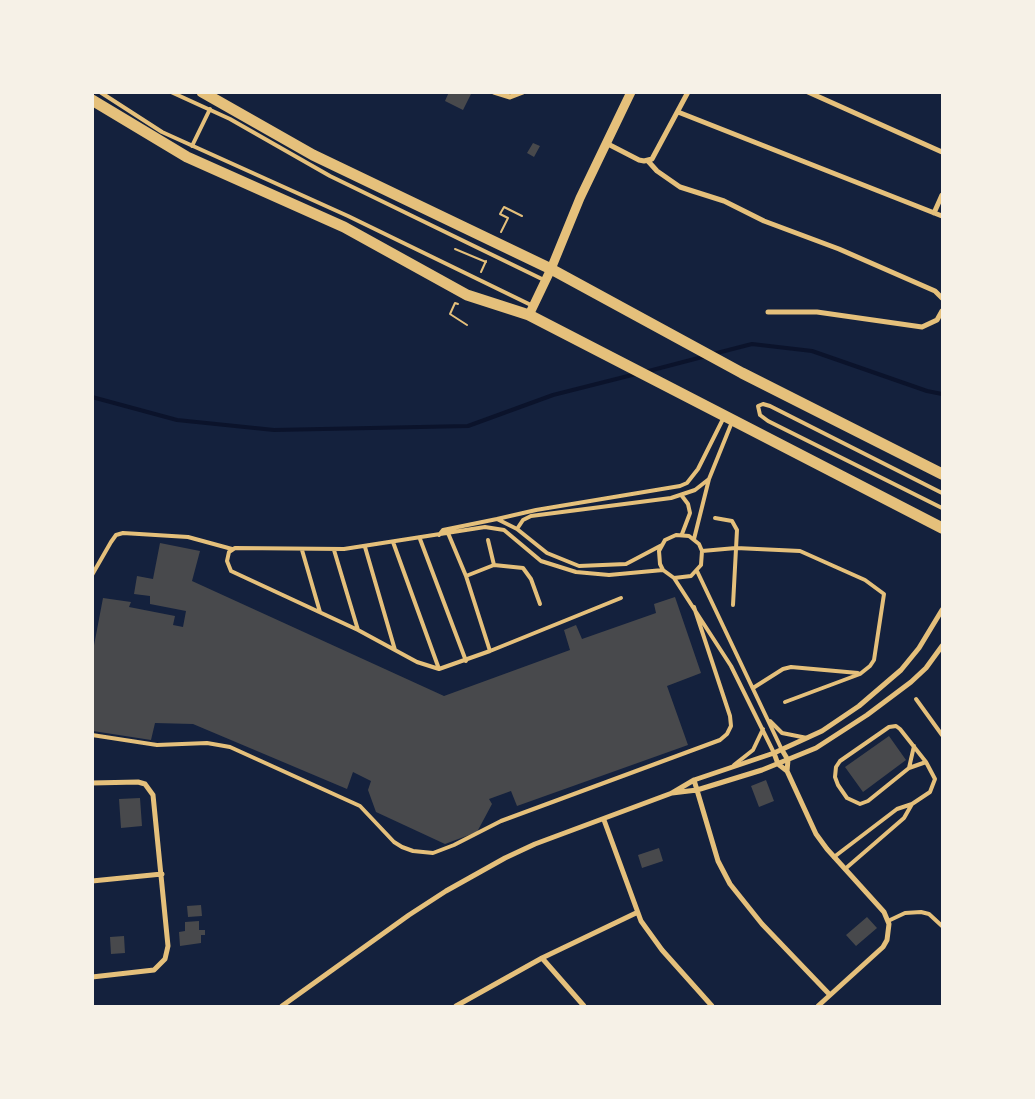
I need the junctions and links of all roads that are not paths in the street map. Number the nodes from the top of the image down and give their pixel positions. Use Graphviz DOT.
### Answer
graph roads {
  1 [pos="100,92"];
  2 [pos="171,92"];
  3 [pos="202,92"];
  4 [pos="494,92"];
  5 [pos="523,92"];
  6 [pos="631,92"];
  7 [pos="688,92"];
  8 [pos="808,92"];
  9 [pos="92,100"];
  10 [pos="210,109"];
  11 [pos="678,112"];
  12 [pos="606,143"];
  13 [pos="192,146"];
  14 [pos="942,152"];
  15 [pos="648,161"];
  16 [pos="942,194"];
  17 [pos="934,213"];
  18 [pos="942,216"];
  19 [pos="551,269"];
  20 [pos="546,281"];
  21 [pos="942,298"];
  22 [pos="531,311"];
  23 [pos="768,312"];
  24 [pos="942,312"];
  25 [pos="728,418"];
  26 [pos="942,474"];
  27 [pos="709,479"];
  28 [pos="942,493"];
  29 [pos="682,496"];
  30 [pos="942,508"];
  31 [pos="715,518"];
  32 [pos="497,519"];
  33 [pos="942,528"];
  34 [pos="517,529"];
  35 [pos="448,533"];
  36 [pos="439,534"];
  37 [pos="682,534"];
  38 [pos="420,539"];
  39 [pos="694,539"];
  40 [pos="488,540"];
  41 [pos="393,542"];
  42 [pos="662,545"];
  43 [pos="365,546"];
  44 [pos="736,548"];
  45 [pos="232,549"];
  46 [pos="302,550"];
  47 [pos="334,550"];
  48 [pos="702,551"];
  49 [pos="494,565"];
  50 [pos="663,570"];
  51 [pos="697,571"];
  52 [pos="92,575"];
  53 [pos="466,576"];
  54 [pos="674,578"];
  55 [pos="621,598"];
  56 [pos="540,604"];
  57 [pos="733,605"];
  58 [pos="694,607"];
  59 [pos="942,610"];
  60 [pos="320,612"];
  61 [pos="358,630"];
  62 [pos="942,646"];
  63 [pos="395,651"];
  64 [pos="490,651"];
  65 [pos="466,661"];
  66 [pos="439,669"];
  67 [pos="860,674"];
  68 [pos="752,688"];
  69 [pos="916,699"];
  70 [pos="785,702"];
  71 [pos="765,715"];
  72 [pos="763,728"];
  73 [pos="92,735"];
  74 [pos="942,735"];
  75 [pos="809,738"];
  76 [pos="914,746"];
  77 [pos="782,750"];
  78 [pos="774,753"];
  79 [pos="788,760"];
  80 [pos="926,762"];
  81 [pos="778,764"];
  82 [pos="730,767"];
  83 [pos="909,768"];
  84 [pos="787,771"];
  85 [pos="942,778"];
  86 [pos="936,779"];
  87 [pos="694,780"];
  88 [pos="92,783"];
  89 [pos="697,790"];
  90 [pos="672,793"];
  91 [pos="912,804"];
  92 [pos="604,820"];
  93 [pos="834,857"];
  94 [pos="845,869"];
  95 [pos="162,874"];
  96 [pos="92,881"];
  97 [pos="636,913"];
  98 [pos="888,920"];
  99 [pos="942,926"];
  100 [pos="542,958"];
  101 [pos="92,977"];
  102 [pos="830,995"];
  103 [pos="282,1006"];
  104 [pos="459,1006"];
  105 [pos="584,1006"];
  106 [pos="712,1006"];
  107 [pos="818,1006"];
  1 -- 13 [label="lane"];
  2 -- 10 [label="lane"];
  3 -- 19 [label="main road"];
  4 -- 5 [label="street"];
  6 -- 12 [label="street"];
  7 -- 11 [label="street"];
  8 -- 14 [label="street"];
  9 -- 22 [label="main road"];
  10 -- 13 [label="lane"];
  10 -- 20 [label="lane"];
  11 -- 15 [label="street"];
  11 -- 17 [label="street"];
  12 -- 15 [label="street"];
  12 -- 19 [label="street"];
  13 -- 22 [label="lane"];
  15 -- 21 [label="street"];
  16 -- 17 [label="street"];
  17 -- 18 [label="street"];
  19 -- 20 [label="street"];
  19 -- 26 [label="main road"];
  20 -- 22 [label="street"];
  22 -- 25 [label="main road"];
  23 -- 24 [label="street"];
  25 -- 27 [label="lane"];
  25 -- 32 [label="lane"];
  25 -- 33 [label="main road"];
  27 -- 29 [label="lane"];
  27 -- 39 [label="lane"];
  28 -- 30 [label="lane"];
  29 -- 34 [label="lane"];
  29 -- 37 [label="lane"];
  31 -- 44 [label="lane"];
  32 -- 34 [label="lane"];
  32 -- 36 [label="lane"];
  34 -- 42 [label="lane"];
  35 -- 36 [label="lane"];
  35 -- 50 [label="lane"];
  35 -- 53 [label="lane"];
  36 -- 38 [label="lane"];
  37 -- 39 [label="lane"];
  37 -- 42 [label="lane"];
  38 -- 41 [label="lane"];
  38 -- 65 [label="lane"];
  39 -- 48 [label="lane"];
  40 -- 49 [label="lane"];
  41 -- 43 [label="lane"];
  41 -- 66 [label="lane"];
  42 -- 50 [label="lane"];
  43 -- 47 [label="lane"];
  43 -- 63 [label="lane"];
  44 -- 48 [label="lane"];
  44 -- 57 [label="lane"];
  44 -- 67 [label="lane"];
  45 -- 46 [label="lane"];
  45 -- 52 [label="lane"];
  45 -- 60 [label="lane"];
  46 -- 47 [label="lane"];
  46 -- 60 [label="lane"];
  47 -- 61 [label="lane"];
  48 -- 51 [label="lane"];
  49 -- 53 [label="lane"];
  49 -- 56 [label="lane"];
  50 -- 54 [label="lane"];
  51 -- 54 [label="lane"];
  51 -- 68 [label="lane"];
  53 -- 64 [label="lane"];
  54 -- 58 [label="lane"];
  55 -- 64 [label="lane"];
  58 -- 72 [label="lane"];
  58 -- 73 [label="lane"];
  59 -- 75 [label="street"];
  60 -- 61 [label="lane"];
  61 -- 63 [label="lane"];
  62 -- 79 [label="street"];
  63 -- 66 [label="lane"];
  64 -- 65 [label="lane"];
  65 -- 66 [label="lane"];
  67 -- 68 [label="lane"];
  67 -- 70 [label="lane"];
  68 -- 71 [label="lane"];
  69 -- 74 [label="lane"];
  71 -- 75 [label="lane"];
  71 -- 77 [label="lane"];
  72 -- 78 [label="lane"];
  72 -- 82 [label="lane"];
  75 -- 77 [label="street"];
  76 -- 80 [label="lane"];
  76 -- 83 [label="lane"];
  76 -- 83 [label="lane"];
  77 -- 78 [label="street"];
  77 -- 79 [label="street"];
  78 -- 81 [label="street"];
  78 -- 82 [label="street"];
  79 -- 81 [label="street"];
  79 -- 84 [label="street"];
  80 -- 83 [label="lane"];
  80 -- 86 [label="lane"];
  81 -- 84 [label="street"];
  81 -- 89 [label="street"];
  82 -- 87 [label="street"];
  84 -- 93 [label="street"];
  85 -- 86 [label="lane"];
  86 -- 91 [label="lane"];
  87 -- 89 [label="street"];
  87 -- 90 [label="street"];
  88 -- 95 [label="street"];
  89 -- 90 [label="street"];
  89 -- 102 [label="street"];
  90 -- 92 [label="street"];
  91 -- 93 [label="lane"];
  91 -- 94 [label="lane"];
  92 -- 97 [label="street"];
  92 -- 103 [label="street"];
  93 -- 94 [label="street"];
  94 -- 98 [label="street"];
  95 -- 96 [label="street"];
  95 -- 101 [label="street"];
  97 -- 100 [label="street"];
  97 -- 106 [label="street"];
  98 -- 99 [label="lane"];
  98 -- 102 [label="street"];
  100 -- 104 [label="street"];
  100 -- 105 [label="street"];
  102 -- 107 [label="street"];
}
